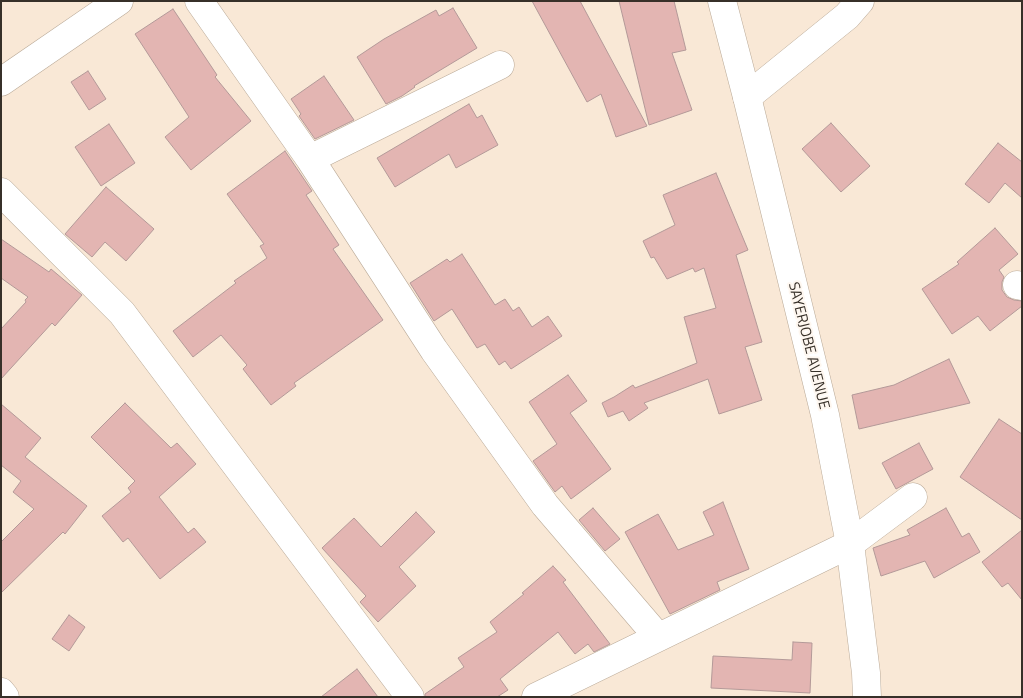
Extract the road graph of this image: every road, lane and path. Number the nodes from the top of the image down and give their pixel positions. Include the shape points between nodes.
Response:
1 (119, 1) edge
2 (200, 1) edge
3 (722, 1) edge
4 (860, 1) edge
5 (500, 64) dead end
6 (1, 82) edge
7 (747, 97) junction
8 (310, 158) junction
9 (1, 192) edge
10 (913, 497) dead end
11 (850, 544) junction
12 (658, 637) junction
13 (1, 692) edge
14 (5, 697) edge
15 (410, 697) edge
16 (536, 697) edge
17 (867, 697) edge

1 - 6 street
2 - 8 street
3 - 7 street, SAYERJOBE AVENUE
4 - 7 street via 847,16
5 - 8 street
7 - 11 street, SAYERJOBE AVENUE via 825,415
8 - 12 street via 434,350 545,505
9 - 15 street via 122,313
10 - 11 street
11 - 12 street
11 - 17 street, SAYERJOBE AVENUE
12 - 16 street
13 - 14 street

